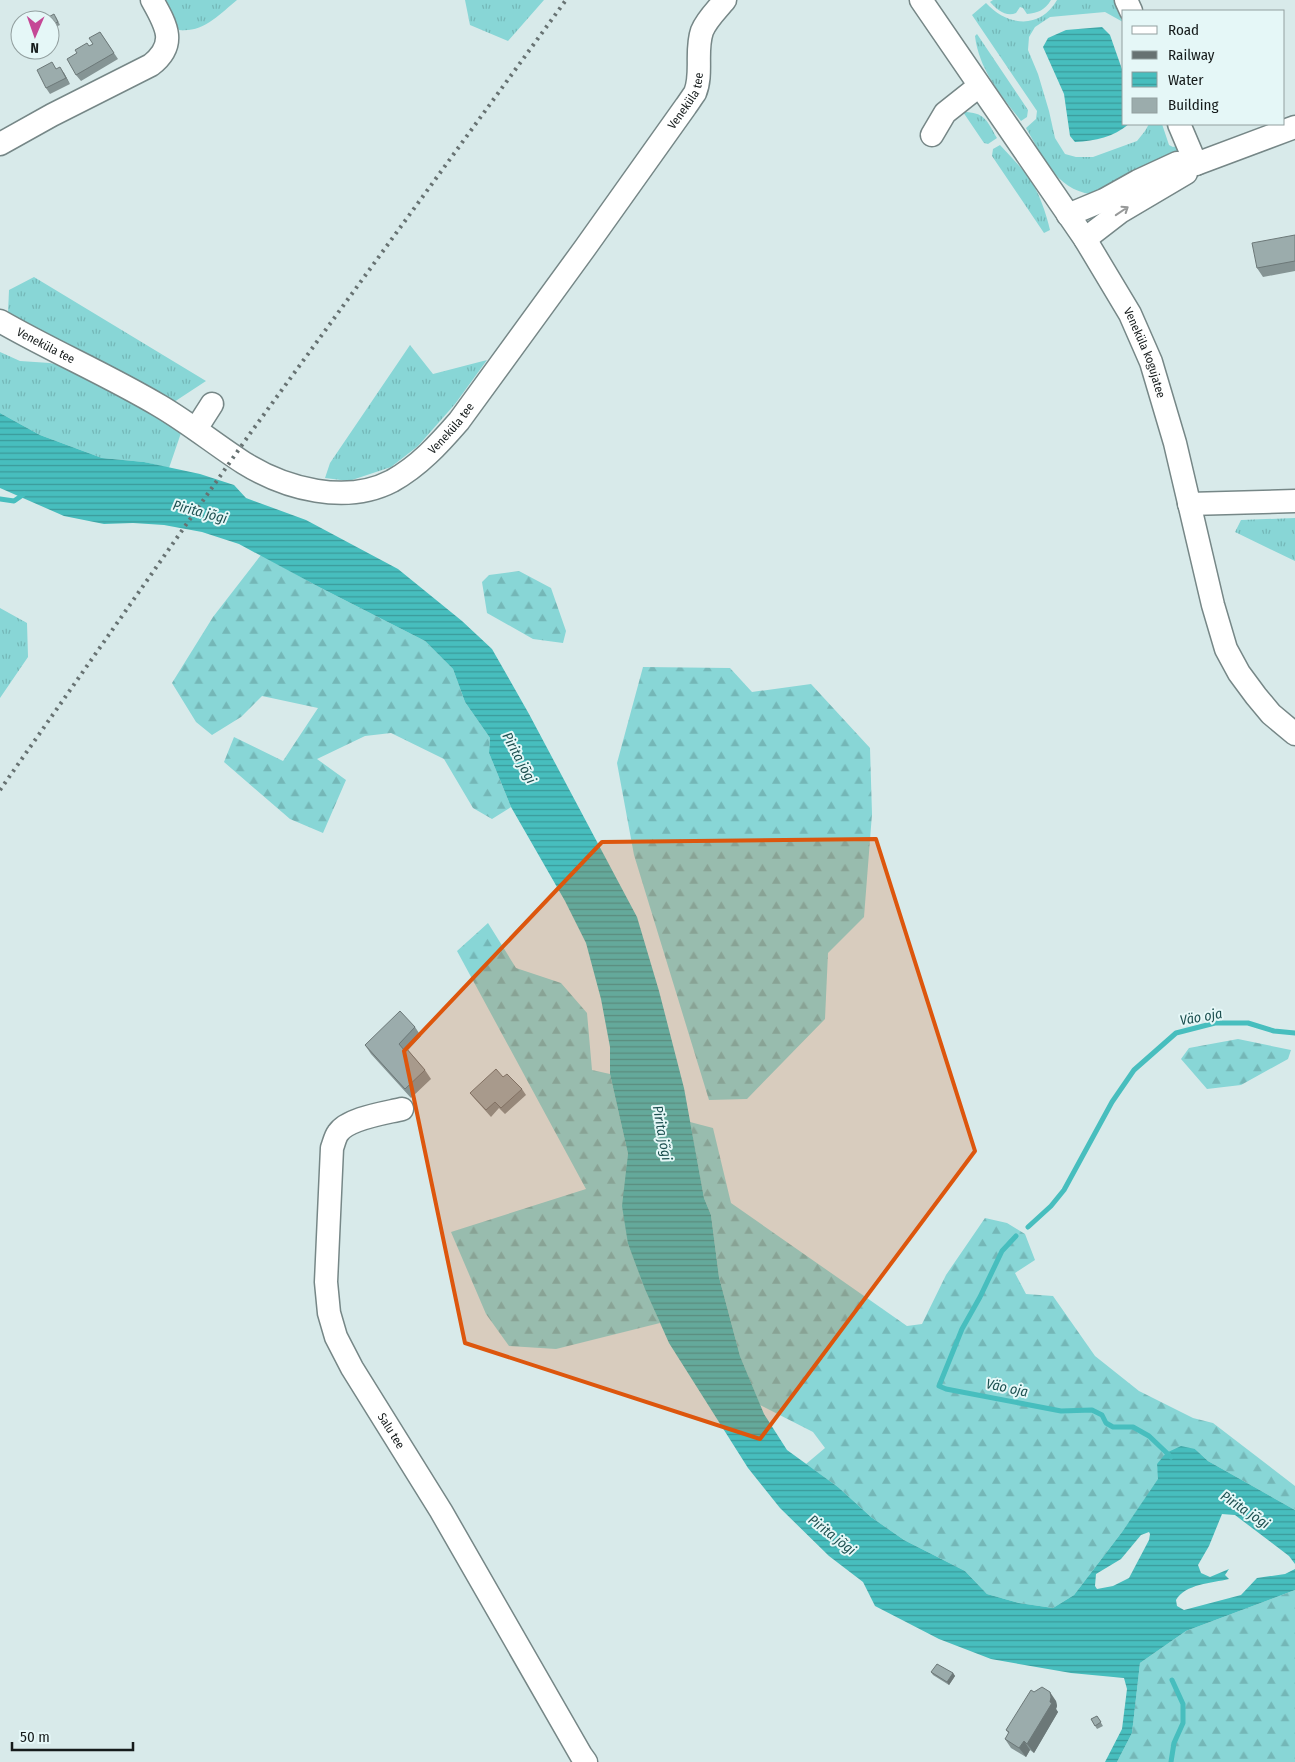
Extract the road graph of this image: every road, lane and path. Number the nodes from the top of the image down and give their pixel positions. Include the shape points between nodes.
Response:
1 (152, 0) edge
2 (725, 0) edge
3 (921, 0) edge
4 (979, 86) junction
5 (1179, 125) edge
6 (1295, 127) edge
7 (932, 135) dead end
8 (0, 144) edge
9 (1196, 164) junction
10 (1068, 215) junction
11 (1085, 239) junction
12 (0, 321) edge
13 (212, 404) dead end
14 (196, 429) junction
15 (1295, 501) edge
16 (1189, 504) junction
17 (1295, 734) edge
18 (402, 1109) dead end
19 (586, 1762) edge

1 - 8 street via 168,38 161,57
2 - 14 street, Veneküla tee via 702,31 695,92 459,421 410,470 369,490 346,493 317,491 262,473
3 - 4 street, Veneküla kogujatee
4 - 7 street via 944,113
4 - 10 street, Veneküla kogujatee
5 - 9 street
6 - 9 street
9 - 10 street via 1177,164 1163,169
11 -> 9 street
10 - 11 street, Veneküla kogujatee
11 - 16 street, Veneküla kogujatee via 1130,314 1151,362
12 - 14 street, Veneküla tee via 125,385
13 - 14 street
15 - 16 street
16 - 17 street, Veneküla kogujatee via 1226,649 1256,696
18 - 19 street, Salu tee via 367,1117 338,1131 332,1148 326,1282 329,1313 336,1337 352,1368 441,1511

